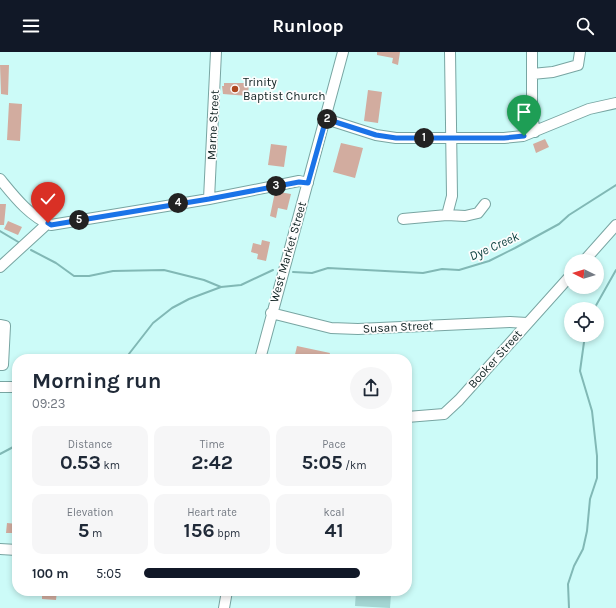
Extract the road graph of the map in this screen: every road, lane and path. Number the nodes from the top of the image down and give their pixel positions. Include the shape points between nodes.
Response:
1 (216, 52) edge
2 (343, 52) edge
3 (450, 52) edge
4 (532, 52) edge
5 (580, 52) edge
6 (532, 74) junction
7 (616, 103) edge
8 (326, 119) junction
9 (535, 132) junction
10 (450, 138) junction
11 (0, 179) edge
12 (308, 183) junction
13 (209, 199) junction
14 (485, 204) dead end
15 (447, 215) junction
16 (403, 219) dead end
17 (48, 223) junction
18 (616, 225) edge
19 (590, 254) edge
20 (0, 267) edge
21 (564, 283) edge
22 (272, 313) junction
23 (527, 323) junction
24 (0, 325) edge
25 (261, 354) edge
26 (0, 365) edge
27 (0, 387) edge
28 (12, 387) edge
29 (412, 417) edge
30 (0, 548) edge
31 (12, 549) edge
32 (225, 596) edge
33 (224, 608) edge

1 - 13 street, Marne Street
2 - 8 street, West Market Street
3 - 10 street
4 - 6 street
5 - 6 street via 578,65
6 - 9 street via 532,115
7 - 9 street via 589,109
8 - 10 street via 376,135 396,138
8 - 12 street, West Market Street
9 - 10 street via 504,138
10 - 15 street via 452,196
11 - 17 street via 14,197 40,221
12 - 13 street via 299,182
12 - 22 street, West Market Street
13 - 17 street via 51,225
14 - 15 street via 478,213 465,216
15 - 16 street
17 - 20 street
18 - 19 street
21 - 23 street, Booker Street
22 - 23 street, Susan Street via 331,328
22 - 25 street, West Market Street
23 - 29 street, Booker Street via 444,414
24 - 26 street via 5,326 3,365
27 - 28 street
30 - 31 street
32 - 33 street

